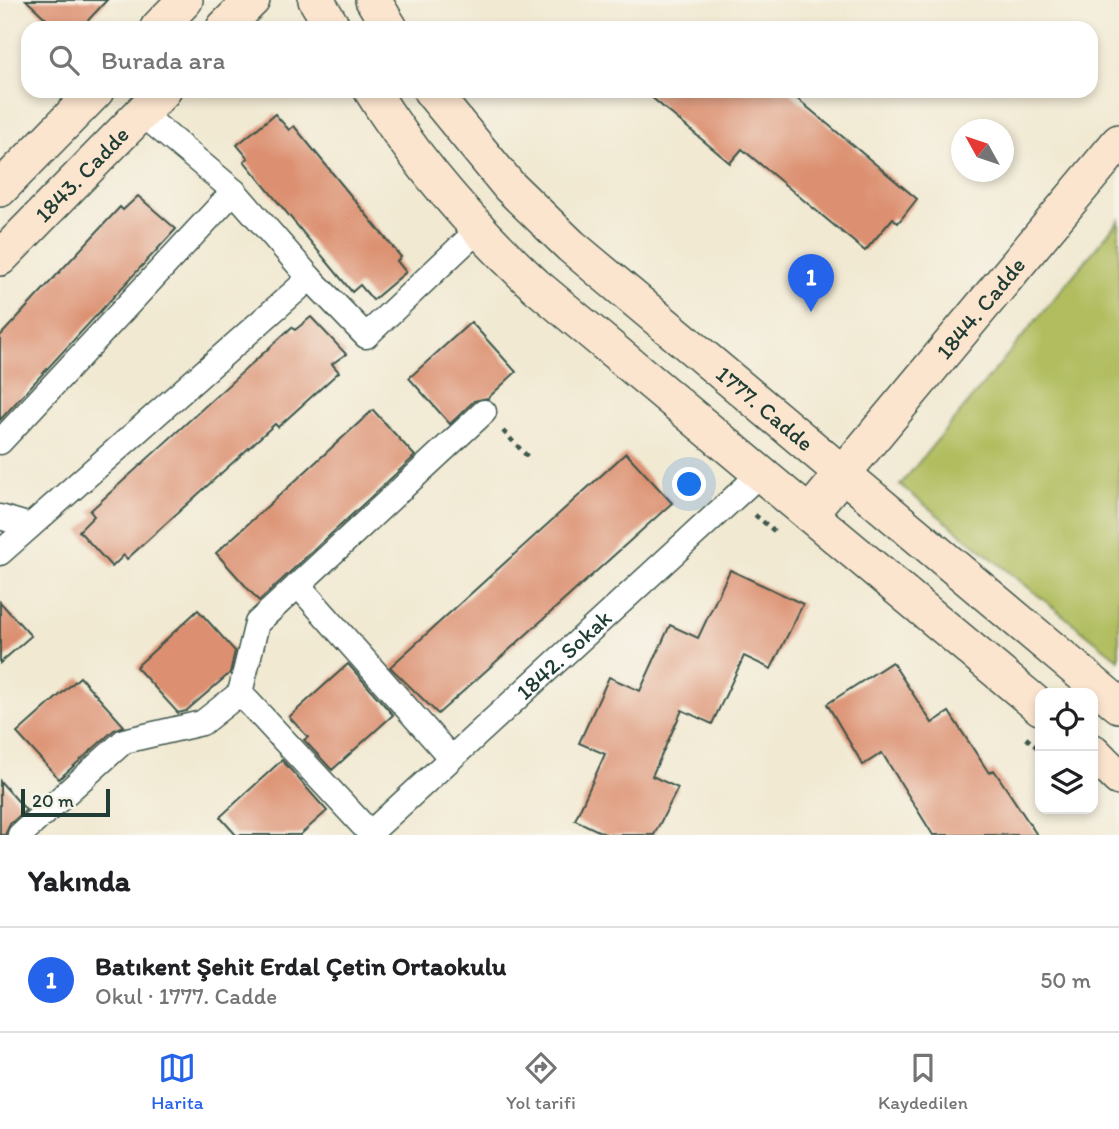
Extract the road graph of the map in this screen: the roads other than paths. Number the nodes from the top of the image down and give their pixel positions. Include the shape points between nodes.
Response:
1 (185, 0) edge
2 (252, 0) edge
3 (316, 0) edge
4 (373, 0) edge
5 (165, 21) edge
6 (232, 21) edge
7 (329, 21) edge
8 (386, 21) edge
9 (89, 98) edge
10 (377, 98) edge
11 (437, 98) edge
12 (152, 102) edge
13 (1119, 142) edge
14 (0, 189) edge
15 (234, 191) junction
16 (479, 229) junction
17 (0, 258) edge
18 (310, 278) junction
19 (484, 412) road end
20 (0, 442) edge
21 (761, 473) junction
22 (843, 474) junction
23 (809, 514) junction
24 (0, 517) edge
25 (30, 526) junction
26 (0, 553) edge
27 (298, 585) junction
28 (240, 693) junction
29 (1035, 703) edge
30 (1119, 705) edge
31 (1098, 757) edge
32 (450, 758) junction
33 (1119, 778) edge
34 (369, 834) edge
35 (20, 835) edge

1 - 5 main road
2 - 6 main road
3 - 7 main road
4 - 8 main road
9 - 14 main road
10 - 16 main road via 421,162
11 - 22 main road, 1777. Cadde via 509,186 571,246
12 - 15 street
12 - 17 main road, 1843. Cadde
13 - 22 main road, 1844. Cadde
15 - 18 street
15 - 20 street
16 - 18 street via 366,336
16 - 21 main road via 535,285
18 - 25 street
19 - 27 street
21 - 23 main road
21 - 32 street, 1842. Sokak
22 - 23 main road, 1844. Cadde
22 - 30 main road, 1777. Cadde
23 - 29 main road
24 - 25 street
25 - 26 street
27 - 28 street via 257,623
27 - 32 street
28 - 34 street
28 - 35 street via 202,723 124,741
31 - 33 main road
32 - 34 street, 1842. Sokak

